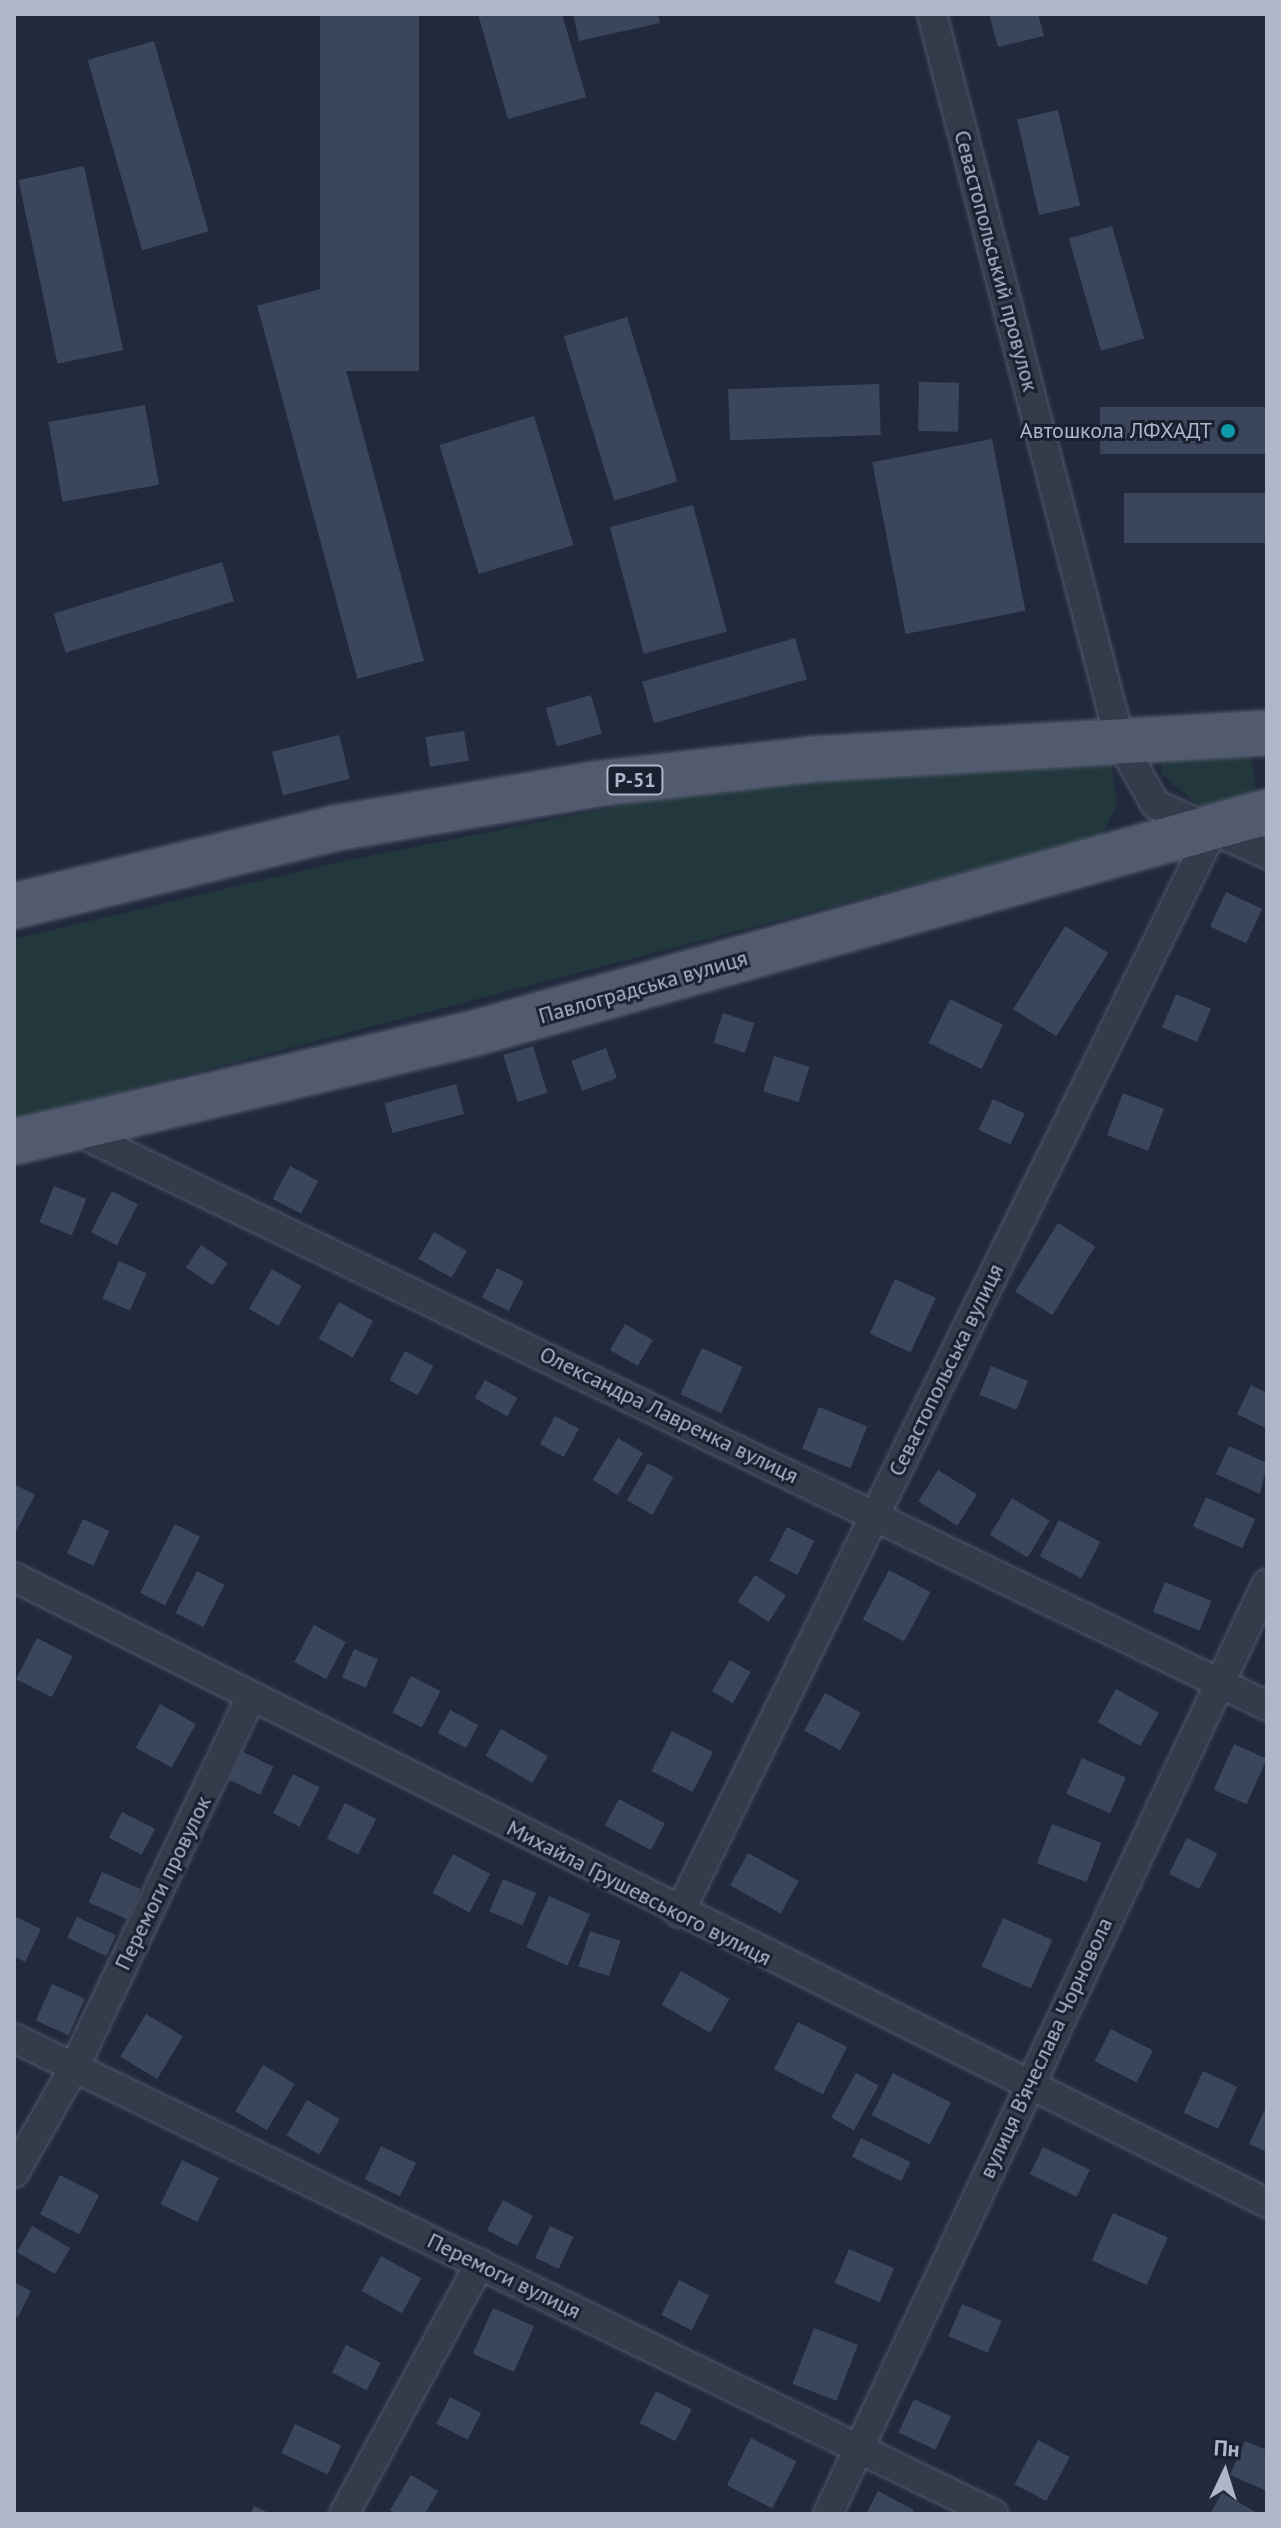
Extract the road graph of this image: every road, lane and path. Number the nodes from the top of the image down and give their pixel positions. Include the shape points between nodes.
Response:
1 (932, 14) edge
2 (1267, 733) edge
3 (1120, 741) junction
4 (1267, 812) edge
5 (1214, 827) junction
6 (1267, 854) edge
7 (14, 906) edge
8 (69, 1127) junction
9 (14, 1142) edge
10 (876, 1513) junction
11 (14, 1577) edge
12 (1267, 1583) edge
13 (1220, 1683) junction
14 (251, 1697) junction
15 (1267, 1706) edge
16 (679, 1913) junction
17 (14, 2038) edge
18 (74, 2068) junction
19 (1026, 2089) junction
20 (14, 2173) edge
21 (1267, 2203) edge
22 (480, 2264) junction
23 (860, 2449) junction
24 (344, 2514) edge
25 (828, 2514) edge
26 (993, 2514) edge

1 - 3 street, Севастопольський провулок
2 - 3 main road, Р-51
3 - 5 street, Севастопольський провулок via 1155,804
3 - 7 main road, Р-51 via 814,759 595,784 336,828
4 - 5 main road, Павлоградська вулиця
5 - 6 street, Севастопольський провулок
5 - 8 main road, Павлоградська вулиця via 475,1033
5 - 10 street, Севастопольська вулиця
8 - 9 main road, Павлоградська вулиця
8 - 10 street, Олександра Лавренка вулиця
10 - 13 street, Олександра Лавренка вулиця
10 - 16 street, Севастопольська вулиця
11 - 14 street, Михайла Грушевського вулиця
12 - 13 street, вулиця В’ячеслава Чорновола
13 - 15 street, Олександра Лавренка вулиця
13 - 19 street, вулиця В’ячеслава Чорновола
14 - 16 street, Михайла Грушевського вулиця
14 - 18 street, Перемоги провулок
16 - 19 street, Михайла Грушевського вулиця
17 - 18 street, Перемоги вулиця
18 - 20 street, Перемоги провулок
18 - 22 street, Перемоги вулиця
19 - 21 street, Михайла Грушевського вулиця
19 - 23 street, вулиця В’ячеслава Чорновола
22 - 23 street, Перемоги вулиця
22 - 24 street
23 - 25 street, вулиця В’ячеслава Чорновола
23 - 26 street, Перемоги вулиця

